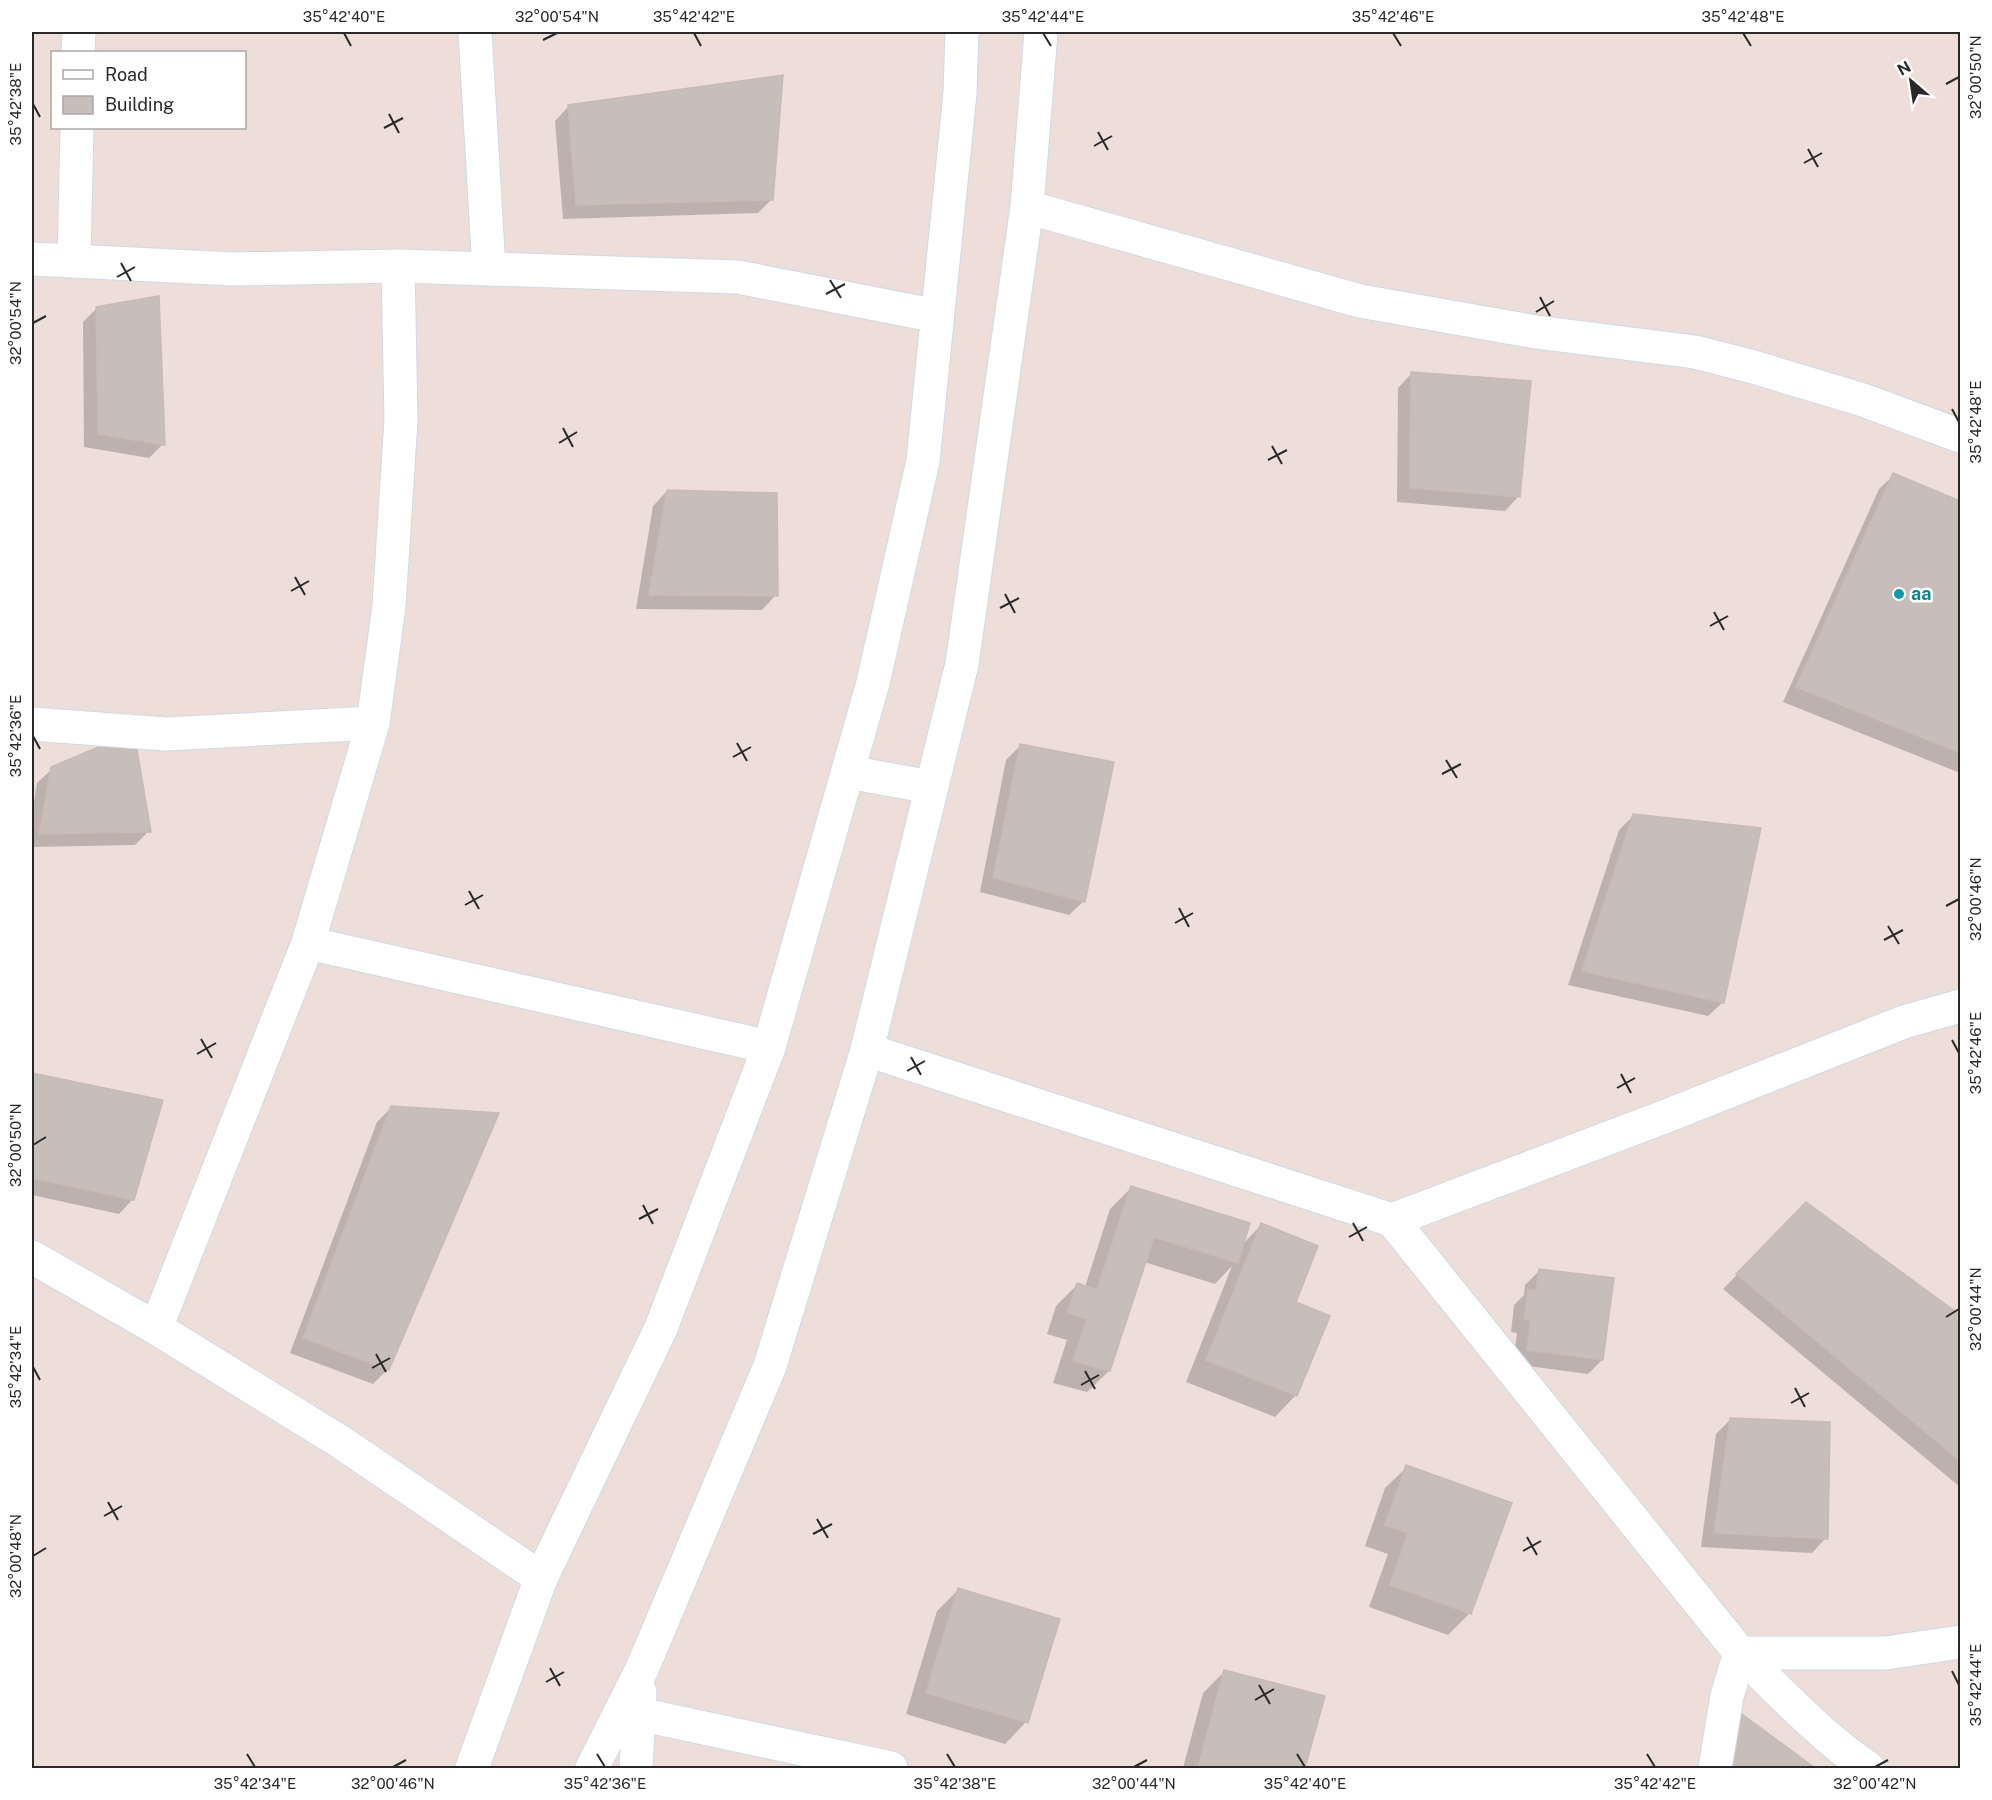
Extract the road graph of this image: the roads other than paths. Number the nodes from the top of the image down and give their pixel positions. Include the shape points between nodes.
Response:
1 (79, 32) edge
2 (474, 32) edge
3 (962, 32) edge
4 (1041, 32) edge
5 (78, 51) edge
6 (77, 129) edge
7 (1027, 207) junction
8 (32, 259) edge
9 (74, 260) junction
10 (398, 266) junction
11 (489, 269) junction
12 (937, 316) junction
13 (1960, 436) edge
14 (373, 723) junction
15 (32, 724) edge
16 (848, 772) junction
17 (931, 787) junction
18 (308, 943) junction
19 (1960, 1006) edge
20 (770, 1047) junction
21 (867, 1050) junction
22 (1392, 1220) junction
23 (32, 1257) edge
24 (156, 1328) junction
25 (541, 1578) junction
26 (1960, 1642) edge
27 (1740, 1653) junction
28 (642, 1669) junction
29 (639, 1714) junction
30 (472, 1768) edge
31 (592, 1768) edge
32 (636, 1768) edge
33 (891, 1768) edge
34 (1714, 1768) edge
35 (1868, 1768) edge

1 - 5 street
2 - 11 street
3 - 12 street via 960,93
4 - 7 street
6 - 9 street
7 - 13 street via 1360,300 1536,332 1695,352 1851,397
7 - 17 street via 962,664
8 - 9 street
9 - 10 street via 234,269
10 - 11 street
10 - 14 street via 401,420 389,606
11 - 12 street via 738,277
12 - 16 street via 923,461 873,683
14 - 15 street via 166,734
14 - 18 street
16 - 17 street
16 - 20 street
17 - 21 street
18 - 20 street
18 - 24 street
19 - 22 street via 1904,1022
20 - 25 street via 661,1328
21 - 22 street
21 - 28 street via 770,1366
22 - 27 street
23 - 24 street
24 - 25 street via 339,1442
25 - 30 street
26 - 27 street via 1887,1653
27 - 34 street via 1727,1696
27 - 35 street via 1802,1714
28 - 29 street
28 - 31 street
29 - 32 street
29 - 33 street

